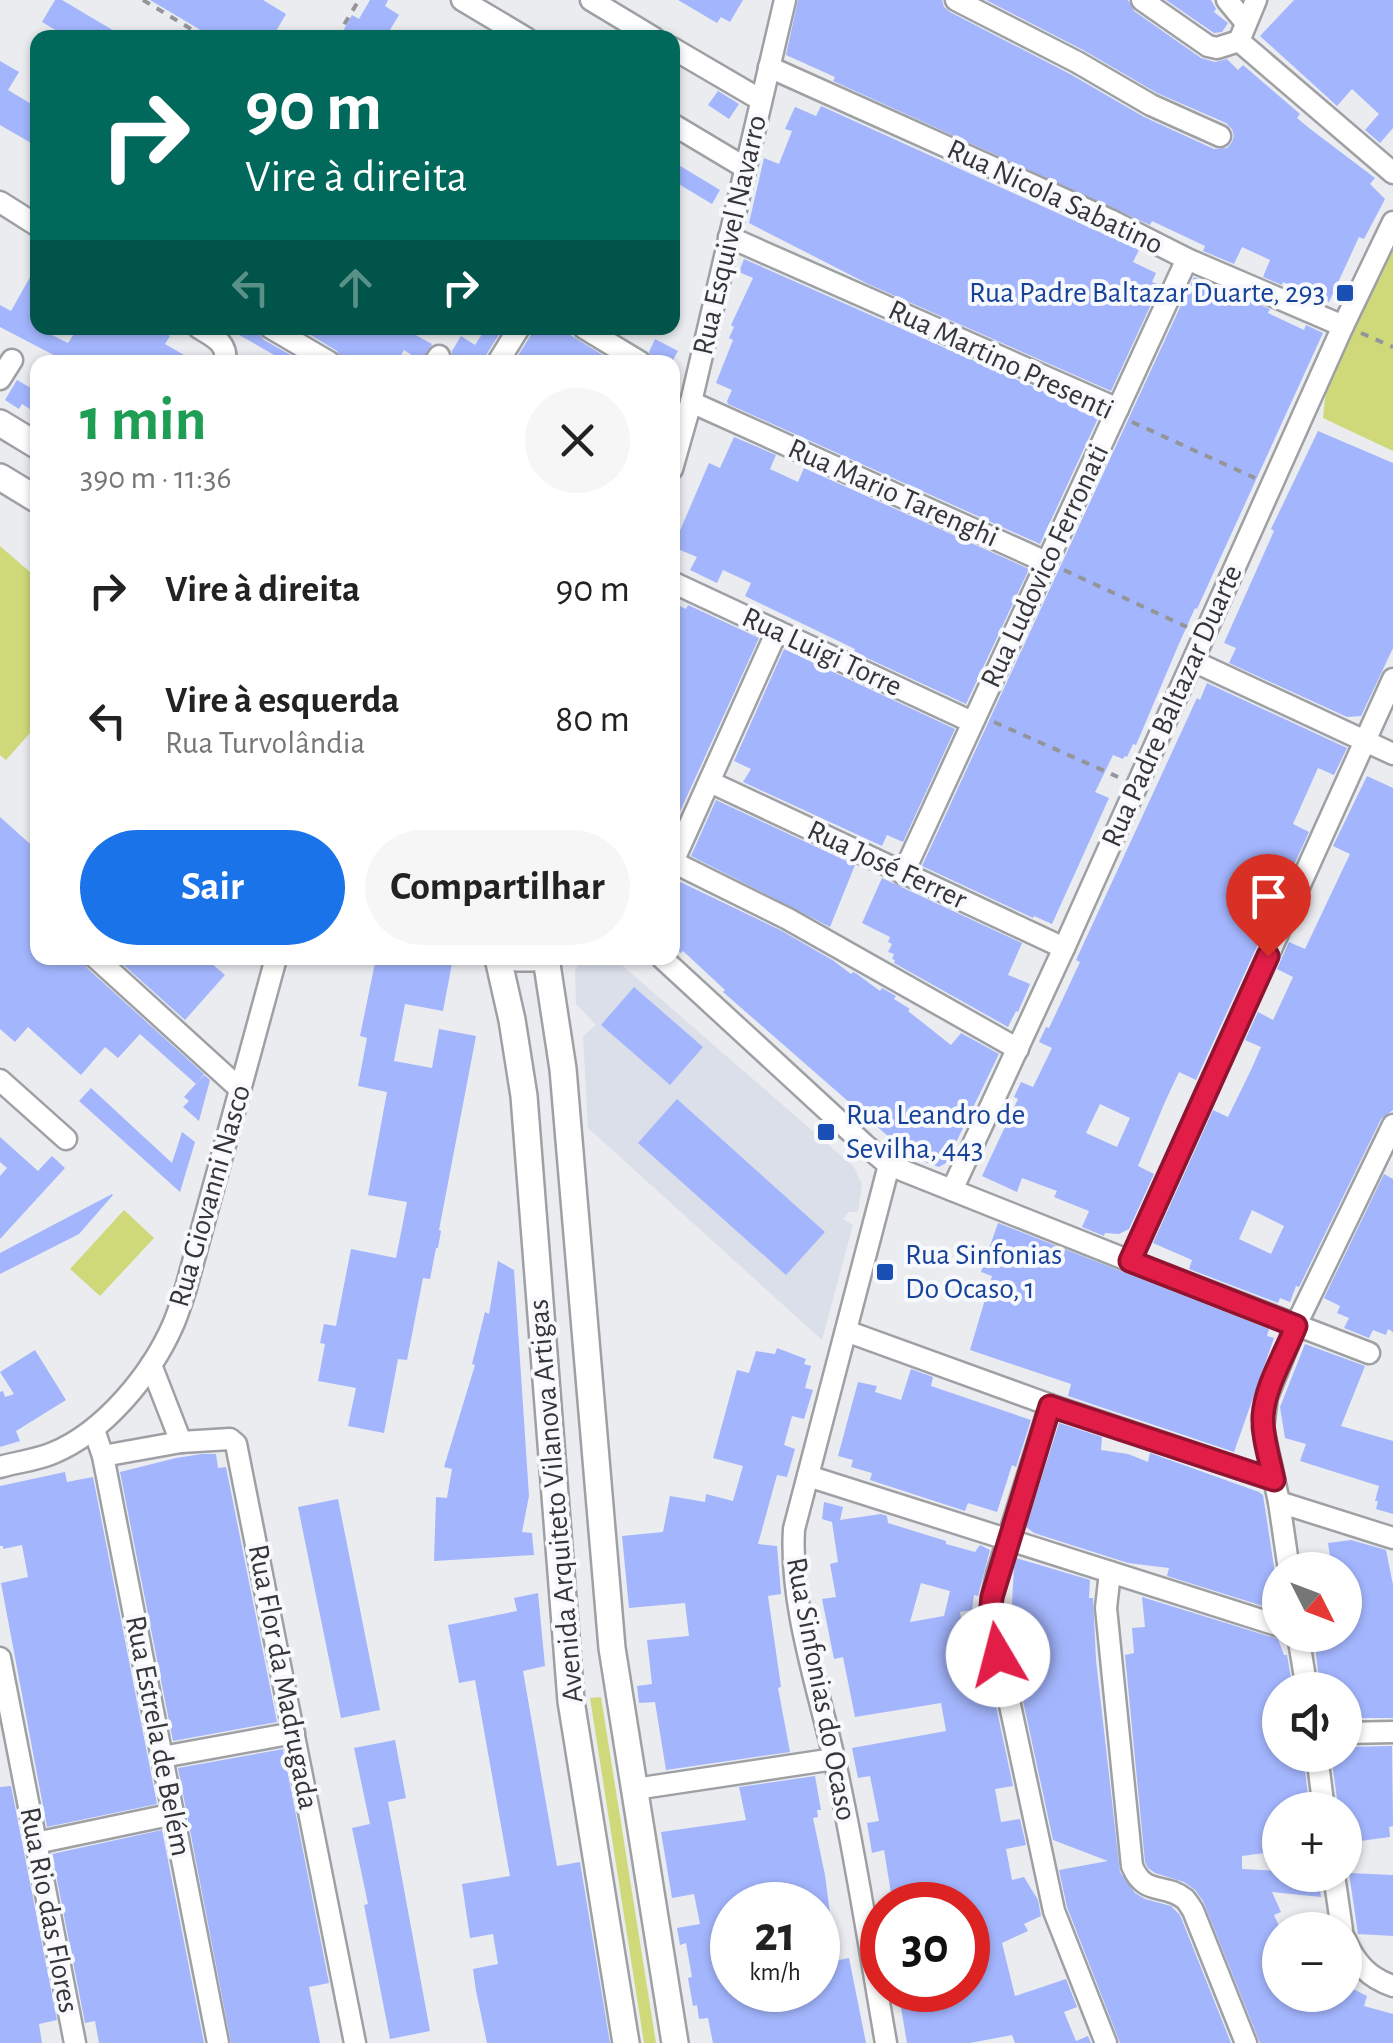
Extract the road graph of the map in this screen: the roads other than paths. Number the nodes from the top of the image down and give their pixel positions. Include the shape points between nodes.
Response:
1 (462, 0) edge
2 (590, 0) edge
3 (784, 0) edge
4 (956, 0) edge
5 (1142, 0) edge
6 (1227, 0) edge
7 (1256, 0) edge
8 (513, 30) edge
9 (641, 30) edge
10 (1242, 32) junction
11 (680, 53) edge
12 (769, 66) junction
13 (761, 100) junction
14 (680, 129) edge
15 (1220, 136) dead end
16 (744, 167) junction
17 (1393, 173) edge
18 (0, 202) edge
19 (30, 221) edge
20 (1393, 222) edge
21 (729, 237) junction
22 (1186, 259) junction
23 (1343, 326) junction
24 (211, 335) edge
25 (283, 335) edge
26 (596, 335) edge
27 (226, 355) edge
28 (318, 355) edge
29 (628, 355) edge
30 (12, 360) dead end
31 (0, 379) edge
32 (690, 402) junction
33 (1118, 409) junction
34 (0, 423) edge
35 (680, 439) edge
36 (30, 441) edge
37 (0, 477) edge
38 (30, 495) edge
39 (1046, 562) junction
40 (680, 586) edge
41 (777, 631) junction
42 (1193, 661) junction
43 (1393, 680) edge
44 (974, 718) junction
45 (1366, 742) junction
46 (1393, 754) edge
47 (710, 782) junction
48 (680, 848) edge
49 (680, 866) edge
50 (903, 874) junction
51 (1064, 948) junction
52 (104, 965) edge
53 (274, 965) edge
54 (500, 965) edge
55 (547, 965) edge
56 (670, 965) edge
57 (1018, 1049) junction
58 (0, 1080) edge
59 (240, 1089) junction
60 (1393, 1125) edge
61 (66, 1139) dead end
62 (890, 1165) junction
63 (952, 1190) junction
64 (1130, 1261) junction
65 (1296, 1326) junction
66 (846, 1331) junction
67 (1369, 1352) dead end
68 (150, 1365) junction
69 (1050, 1406) junction
70 (94, 1430) junction
71 (181, 1442) junction
72 (103, 1456) junction
73 (0, 1466) edge
74 (808, 1476) junction
75 (1274, 1480) junction
76 (1279, 1502) junction
77 (1008, 1538) junction
78 (1393, 1538) edge
79 (1286, 1552) edge
80 (1110, 1572) junction
81 (1262, 1620) edge
82 (0, 1658) edge
83 (1362, 1732) edge
84 (1393, 1732) edge
85 (294, 1733) junction
86 (162, 1758) junction
87 (834, 1758) junction
88 (22, 1771) junction
89 (0, 1776) edge
90 (634, 1789) junction
91 (174, 1814) junction
92 (36, 1843) junction
93 (1362, 1968) edge
94 (1393, 1986) edge
95 (75, 2043) edge
96 (218, 2043) edge
97 (355, 2043) edge
98 (626, 2043) edge
99 (675, 2043) edge
100 (886, 2043) edge
101 (1106, 2043) edge
102 (1246, 2043) edge

1 - 8 street
2 - 9 street
3 - 12 street, Rua Esquivel Navarro
4 - 15 street
5 - 10 street via 1208,46 1217,48
6 - 10 street
7 - 10 street
10 - 17 street
11 - 13 street
12 - 13 street, Rua Esquivel Navarro
12 - 22 street, Rua Nicola Sabatino
13 - 16 street, Rua Esquivel Navarro
14 - 16 street
16 - 21 street, Rua Esquivel Navarro
18 - 19 street
20 - 23 street, Rua Padre Baltazar Duarte
21 - 32 street, Rua Esquivel Navarro
21 - 33 street, Rua Martino Presenti
22 - 23 street, Rua Nicola Sabatino
22 - 33 street, Rua Ludovico Ferronati
23 - 42 street, Rua Padre Baltazar Duarte
24 - 27 street
25 - 28 street
26 - 29 street
30 - 31 street
32 - 35 street, Rua Esquivel Navarro
32 - 39 street, Rua Mario Tarenghi
33 - 39 street, Rua Ludovico Ferronati
34 - 36 main road
37 - 38 main road
39 - 44 street, Rua Ludovico Ferronati
40 - 41 street, Rua Luigi Torre
41 - 44 street, Rua Luigi Torre
41 - 47 street
42 - 45 street
42 - 51 street, Rua Padre Baltazar Duarte
43 - 45 street
44 - 50 street, Rua Ludovico Ferronati
45 - 46 street
45 - 64 street
47 - 48 street
47 - 50 street, Rua José Ferrer
49 - 57 street
50 - 51 street, Rua José Ferrer
51 - 57 street, Rua Padre Baltazar Duarte
52 - 59 street
53 - 59 street, Rua Giovanni Nasco
54 - 98 main road, Avenida Arquiteto Vilanova Artigas via 524,1096 572,1701
55 - 90 main road, Avenida Arquiteto Vilanova Artigas via 563,1069 612,1648
56 - 62 street
57 - 63 street, Rua Padre Baltazar Duarte
58 - 61 street
59 - 68 street, Rua Giovanni Nasco via 186,1288
60 - 65 street
62 - 63 street
62 - 66 street, Rua Sinfonias do Ocaso
63 - 64 street
64 - 65 street
65 - 67 street
65 - 75 street via 1263,1414
66 - 69 street
66 - 74 street, Rua Sinfonias do Ocaso
68 - 70 street, Rua Giovanni Nasco
68 - 71 street
69 - 75 street
69 - 77 street
70 - 72 street, Rua Estrela de Belém
70 - 73 street, Rua Giovanni Nasco via 52,1454
71 - 72 street, Rua Flor da Madrugada
71 - 85 street, Rua Flor da Madrugada via 236,1444
72 - 86 street, Rua Estrela de Belém
74 - 77 street
74 - 87 street, Rua Sinfonias do Ocaso via 792,1563
75 - 76 street
76 - 78 street
76 - 79 street
77 - 80 street
77 - 101 street via 990,1616 1054,1910
80 - 81 street
80 - 102 street via 1108,1639 1132,1866 1138,1880 1186,1900
82 - 88 street, Rua Rio das Flores
83 - 84 street
85 - 86 street
85 - 97 street, Rua Flor da Madrugada
86 - 91 street, Rua Estrela de Belém
87 - 90 street
87 - 100 street, Rua Sinfonias do Ocaso
88 - 89 street
88 - 92 street, Rua Rio das Flores
90 - 99 main road, Avenida Arquiteto Vilanova Artigas
91 - 92 street
91 - 96 street, Rua Estrela de Belém
92 - 95 street, Rua Rio das Flores
93 - 94 street

